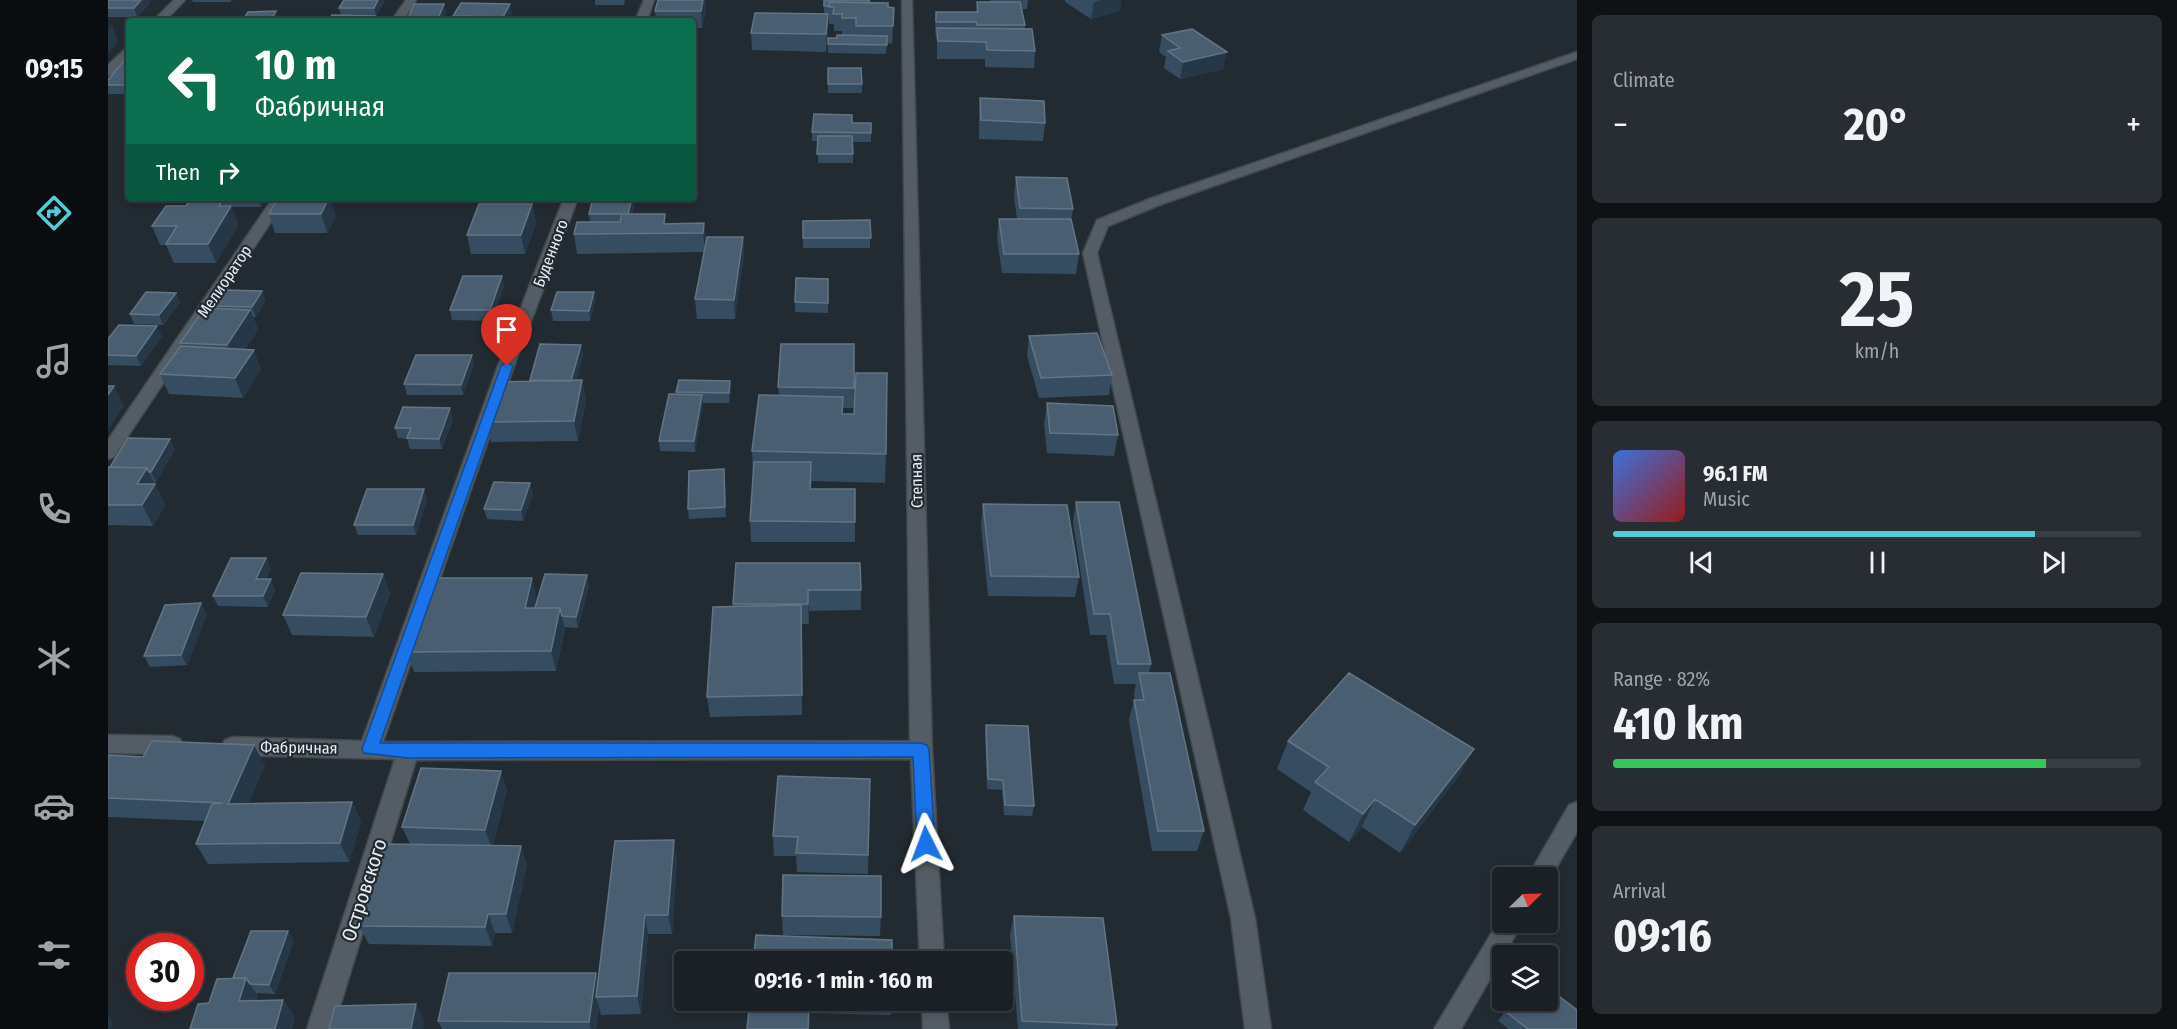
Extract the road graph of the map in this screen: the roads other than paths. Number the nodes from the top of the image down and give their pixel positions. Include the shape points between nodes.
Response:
1 (180, 0) edge
2 (411, 0) edge
3 (649, 0) edge
4 (907, 0) edge
5 (162, 18) edge
6 (400, 18) edge
7 (641, 18) edge
8 (126, 54) edge
9 (1577, 55) edge
10 (108, 72) edge
11 (278, 201) edge
12 (570, 201) edge
13 (108, 453) edge
14 (108, 744) edge
15 (191, 746) edge
16 (215, 746) edge
17 (370, 749) junction
18 (921, 750) junction
19 (408, 751) junction
20 (1577, 812) edge
21 (1544, 867) edge
22 (1504, 933) edge
23 (931, 951) edge
24 (935, 1011) edge
25 (320, 1029) edge
26 (936, 1029) edge
27 (1258, 1029) edge
28 (1447, 1029) edge

1 - 5 street
2 - 6 street
3 - 7 street
4 - 18 street, Степная
8 - 10 street
9 - 27 street via 1102,223 1090,253 1243,918
11 - 13 street, Мелиоратор
12 - 17 street, Буденного
14 - 15 street
16 - 17 street, Фабричная
17 - 19 street, Фабричная
18 - 19 street, Фабричная
18 - 23 street, Степная
19 - 25 street, Островского
20 - 21 street
22 - 28 street
24 - 26 street

